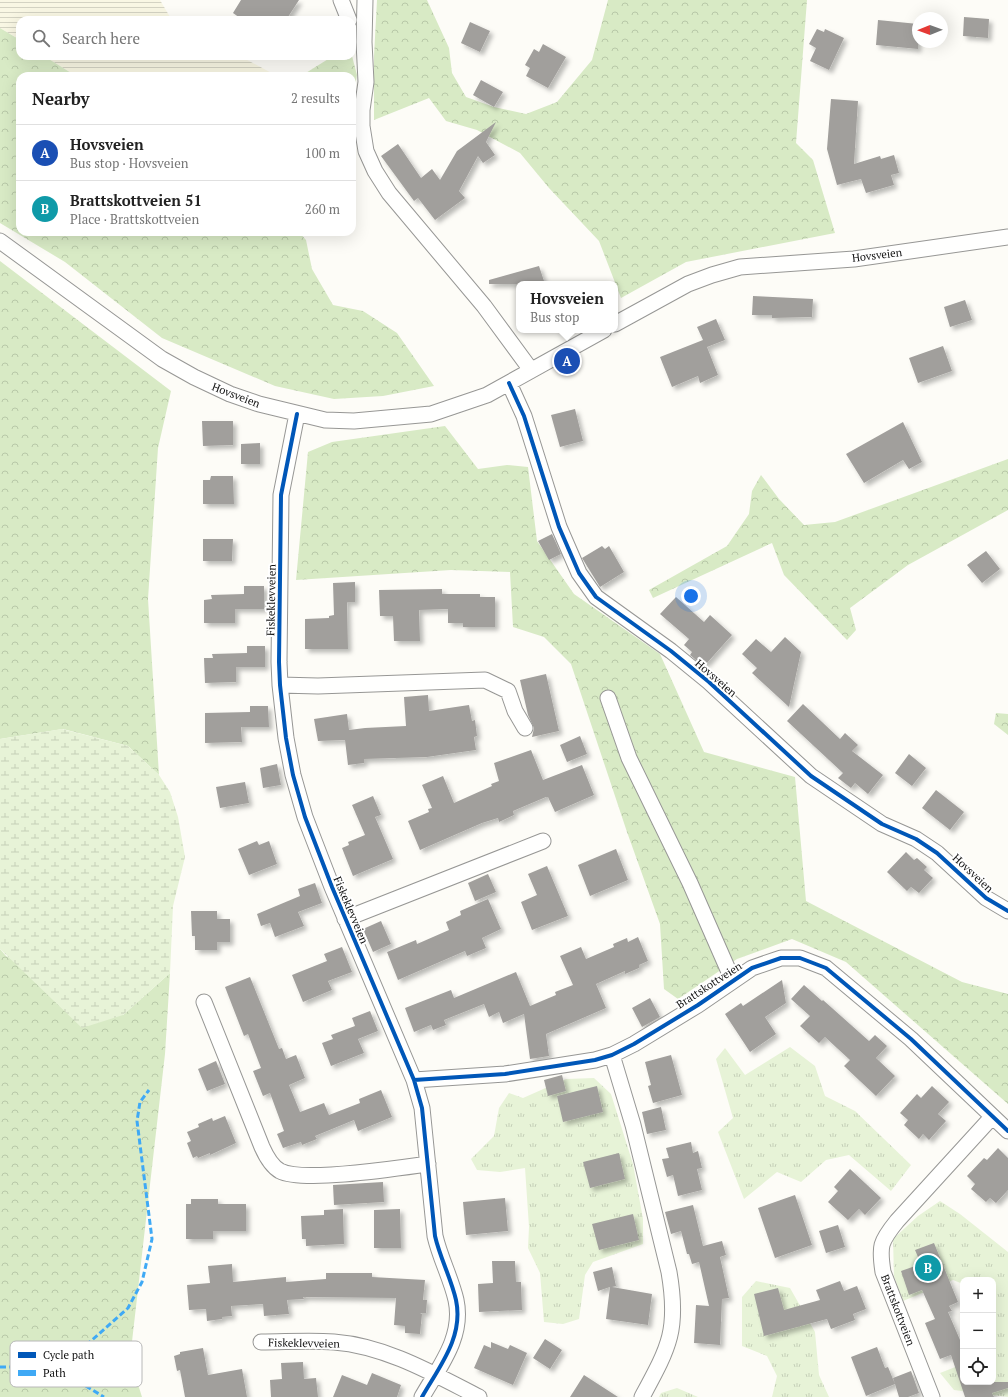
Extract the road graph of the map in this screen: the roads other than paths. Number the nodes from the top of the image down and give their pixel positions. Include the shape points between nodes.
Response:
1 (346, 0) edge
2 (365, 0) edge
3 (348, 16) edge
4 (356, 37) edge
5 (364, 42) junction
6 (1008, 237) edge
7 (0, 241) edge
8 (618, 322) edge
9 (599, 333) edge
10 (532, 370) junction
11 (509, 383) junction
12 (297, 414) junction
13 (280, 685) junction
14 (608, 698) dead end
15 (525, 728) dead end
16 (543, 841) dead end
17 (1008, 911) edge
18 (345, 919) junction
19 (733, 981) junction
20 (204, 1002) dead end
21 (612, 1055) junction
22 (414, 1080) junction
23 (992, 1117) junction
24 (1008, 1131) edge
25 (428, 1164) junction
26 (261, 1342) dead end
27 (436, 1375) junction
28 (422, 1397) edge
29 (479, 1397) edge
30 (642, 1397) edge
31 (932, 1397) edge

1 - 3 street
2 - 5 street
4 - 5 street
5 - 10 street via 366,82 362,126 366,151 375,171 389,193 484,306
6 - 8 street, Hovsveien via 854,259 740,267 688,284
7 - 12 street, Hovsveien via 162,359 230,394
9 - 10 street, Hovsveien
10 - 11 street, Hovsveien
11 - 12 street, Hovsveien via 487,395 431,414 354,421 326,420
11 - 17 street, Hovsveien via 524,416 558,527 578,573 596,597 709,682 811,776 882,824 916,839 937,853 986,898
12 - 13 street, Fiskeklevveien via 281,495
13 - 15 street via 485,680 508,691
13 - 18 street, Fiskeklevveien via 286,738 298,797
14 - 19 street, Brattskottveien via 630,758 690,883
16 - 18 street, Fiskeklevveien
18 - 22 street, Fiskeklevveien
19 - 21 street, Brattskottveien
19 - 23 street, Brattskottveien via 752,968 781,958 800,958 822,966 911,1039
20 - 25 street via 262,1147 275,1168 292,1174 314,1175
21 - 22 street, Brattskottveien via 505,1074
21 - 30 street via 633,1125 673,1296 674,1320 669,1344
22 - 25 street, Fiskeklevveien via 422,1108
23 - 24 street, Brattskottveien
23 - 31 street, Brattskottveien via 893,1226 885,1236 880,1252 882,1272
25 - 27 street, Fiskeklevveien via 435,1236 458,1311 450,1347
26 - 27 street, Fiskeklevveien via 351,1344 401,1359
27 - 28 street, Fiskeklevveien
27 - 29 street

